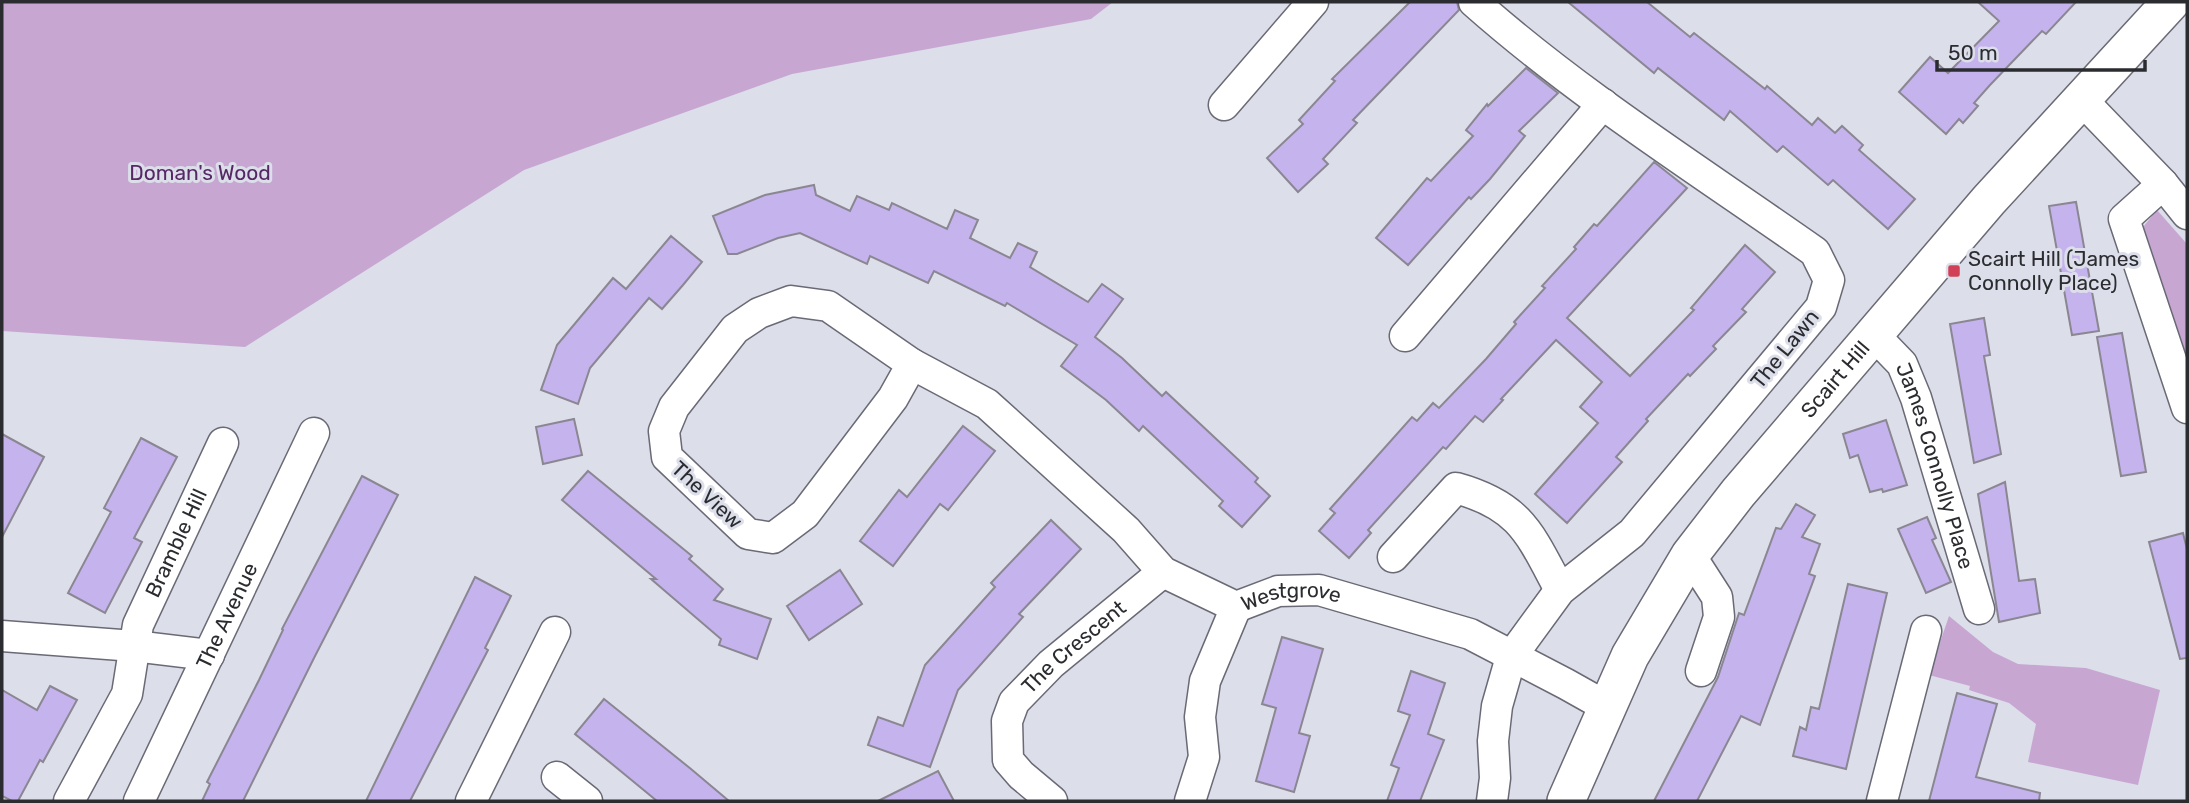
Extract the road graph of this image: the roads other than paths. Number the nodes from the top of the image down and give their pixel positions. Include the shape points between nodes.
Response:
1 (1313, 2) edge
2 (1474, 2) edge
3 (2171, 2) edge
4 (2080, 98) junction
5 (1224, 104) dead end
6 (1603, 104) junction
7 (2163, 184) junction
8 (2187, 214) edge
9 (1873, 334) junction
10 (1405, 336) dead end
11 (912, 364) junction
12 (2187, 408) edge
13 (314, 432) dead end
14 (223, 443) dead end
15 (1690, 555) junction
16 (1393, 557) dead end
17 (1163, 572) junction
18 (1560, 590) junction
19 (1236, 607) junction
20 (1979, 609) dead end
21 (1926, 631) dead end
22 (555, 632) dead end
23 (2, 636) edge
24 (134, 646) junction
25 (209, 655) junction
26 (1511, 657) junction
27 (1701, 671) dead end
28 (1607, 708) junction
29 (557, 777) dead end
30 (69, 801) edge
31 (139, 801) edge
32 (471, 801) edge
33 (587, 801) edge
34 (1052, 801) edge
35 (1191, 801) edge
36 (1492, 801) edge
37 (1566, 801) edge
38 (1882, 801) edge

1 - 5 street
2 - 6 street, The Lawn
3 - 4 street, Scairt Hill
4 - 7 street
4 - 9 street, Scairt Hill
6 - 10 street
6 - 18 street, The Lawn via 1815,252 1829,280 1821,307 1632,533
7 - 8 street
7 - 12 street via 2124,219
9 - 15 street, Scairt Hill
9 - 20 street, James Connolly Place via 1902,364 1916,398
11 - 11 street, The View via 828,306 791,301 759,313 736,330 674,407 664,431 667,457 748,534 773,538 805,514 893,398
11 - 17 street, Westgrove via 987,404 1126,530
13 - 25 street, The Avenue
14 - 24 street, Bramble Hill via 138,625
15 - 27 street via 1717,597 1719,617
15 - 28 street, Scairt Hill via 1630,656
16 - 18 street via 1456,488 1481,495 1514,515
17 - 19 street, Westgrove
17 - 34 street, The Crescent via 1051,664 1014,702 1007,720 1008,760
18 - 26 street, The Lawn
19 - 26 street, Westgrove via 1278,591 1319,590 1470,634
19 - 35 street via 1205,681 1200,717 1204,757
21 - 38 street
22 - 32 street
23 - 24 street
24 - 25 street
24 - 30 street, Bramble Hill via 127,694
25 - 31 street, The Avenue
26 - 28 street, Westgrove
26 - 36 street via 1497,706
28 - 37 street, Scairt Hill
29 - 33 street

